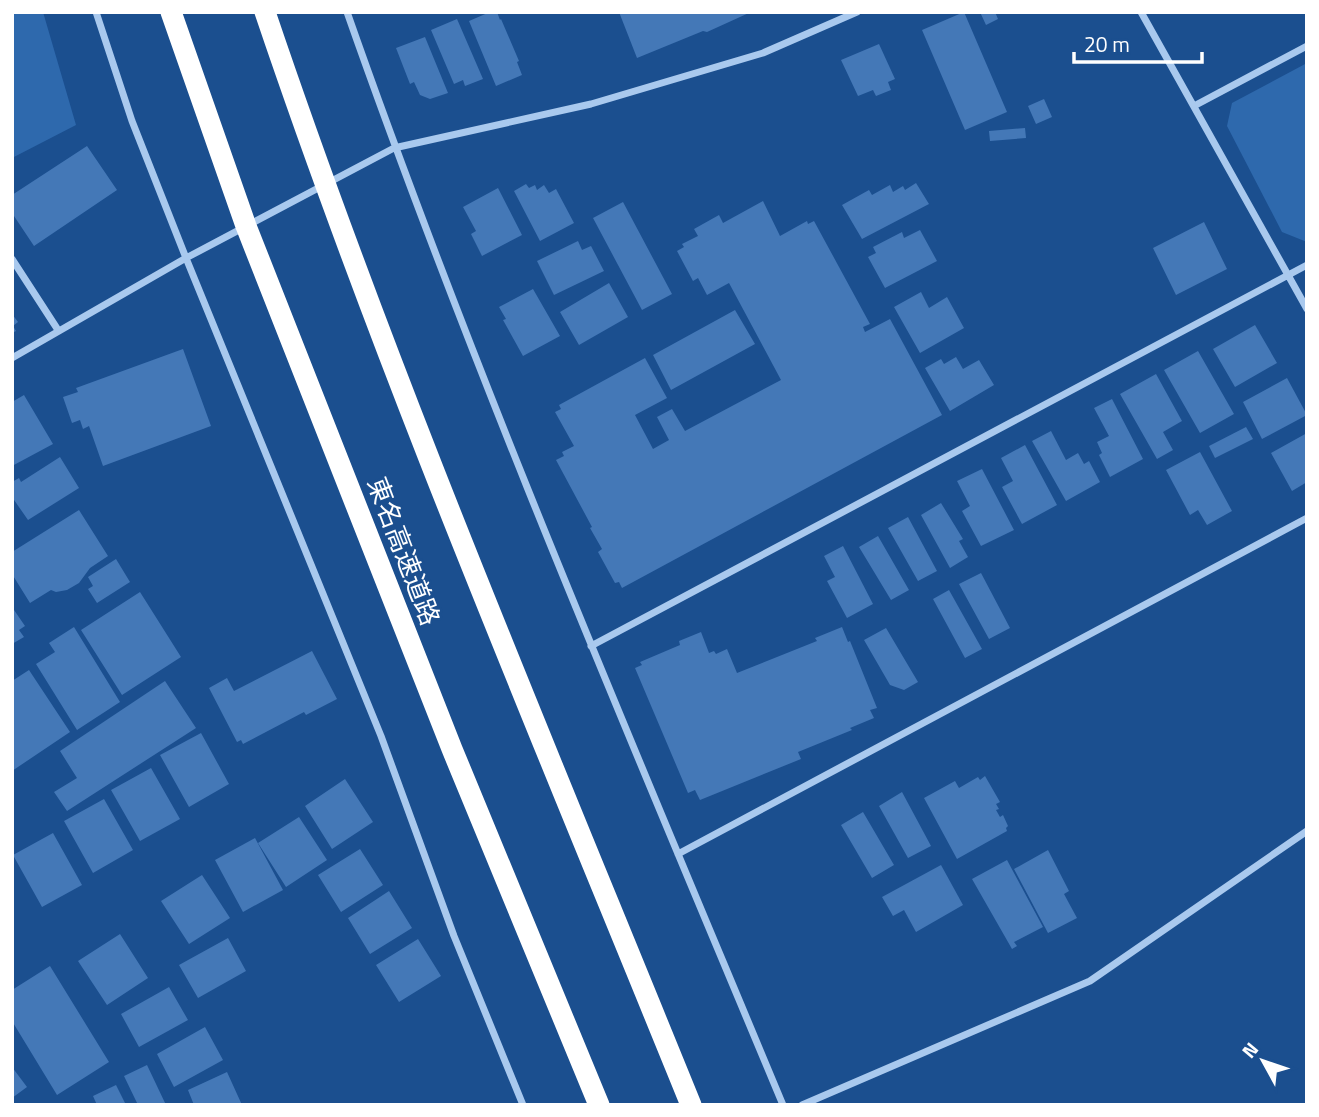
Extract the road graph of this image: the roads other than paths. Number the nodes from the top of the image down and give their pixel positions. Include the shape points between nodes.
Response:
1 (96, 12) edge
2 (171, 12) edge
3 (265, 12) edge
4 (346, 12) edge
5 (857, 12) edge
6 (1141, 12) edge
7 (1307, 46) edge
8 (1194, 106) junction
9 (394, 148) junction
10 (12, 258) edge
11 (186, 258) junction
12 (1307, 265) edge
13 (1288, 275) junction
14 (1307, 309) edge
15 (58, 330) junction
16 (12, 358) edge
17 (1307, 518) edge
18 (591, 646) junction
19 (1307, 831) edge
20 (678, 854) junction
21 (523, 1105) edge
22 (599, 1105) edge
23 (691, 1105) edge
24 (783, 1105) edge
25 (802, 1105) edge

1 - 11 street via 132,121
2 - 22 highway, 東名高速道路, bridge via 251,239 452,749
3 - 23 highway, bridge via 410,410
4 - 9 street
5 - 9 street via 763,53 591,104
6 - 8 street
7 - 8 street
8 - 13 street
9 - 11 street
9 - 18 street
10 - 15 street
11 - 15 street
11 - 21 street via 381,736 454,936
12 - 13 street
13 - 14 street
13 - 18 street
15 - 16 street
17 - 20 street
18 - 20 street
19 - 25 street via 1090,981
20 - 24 street

